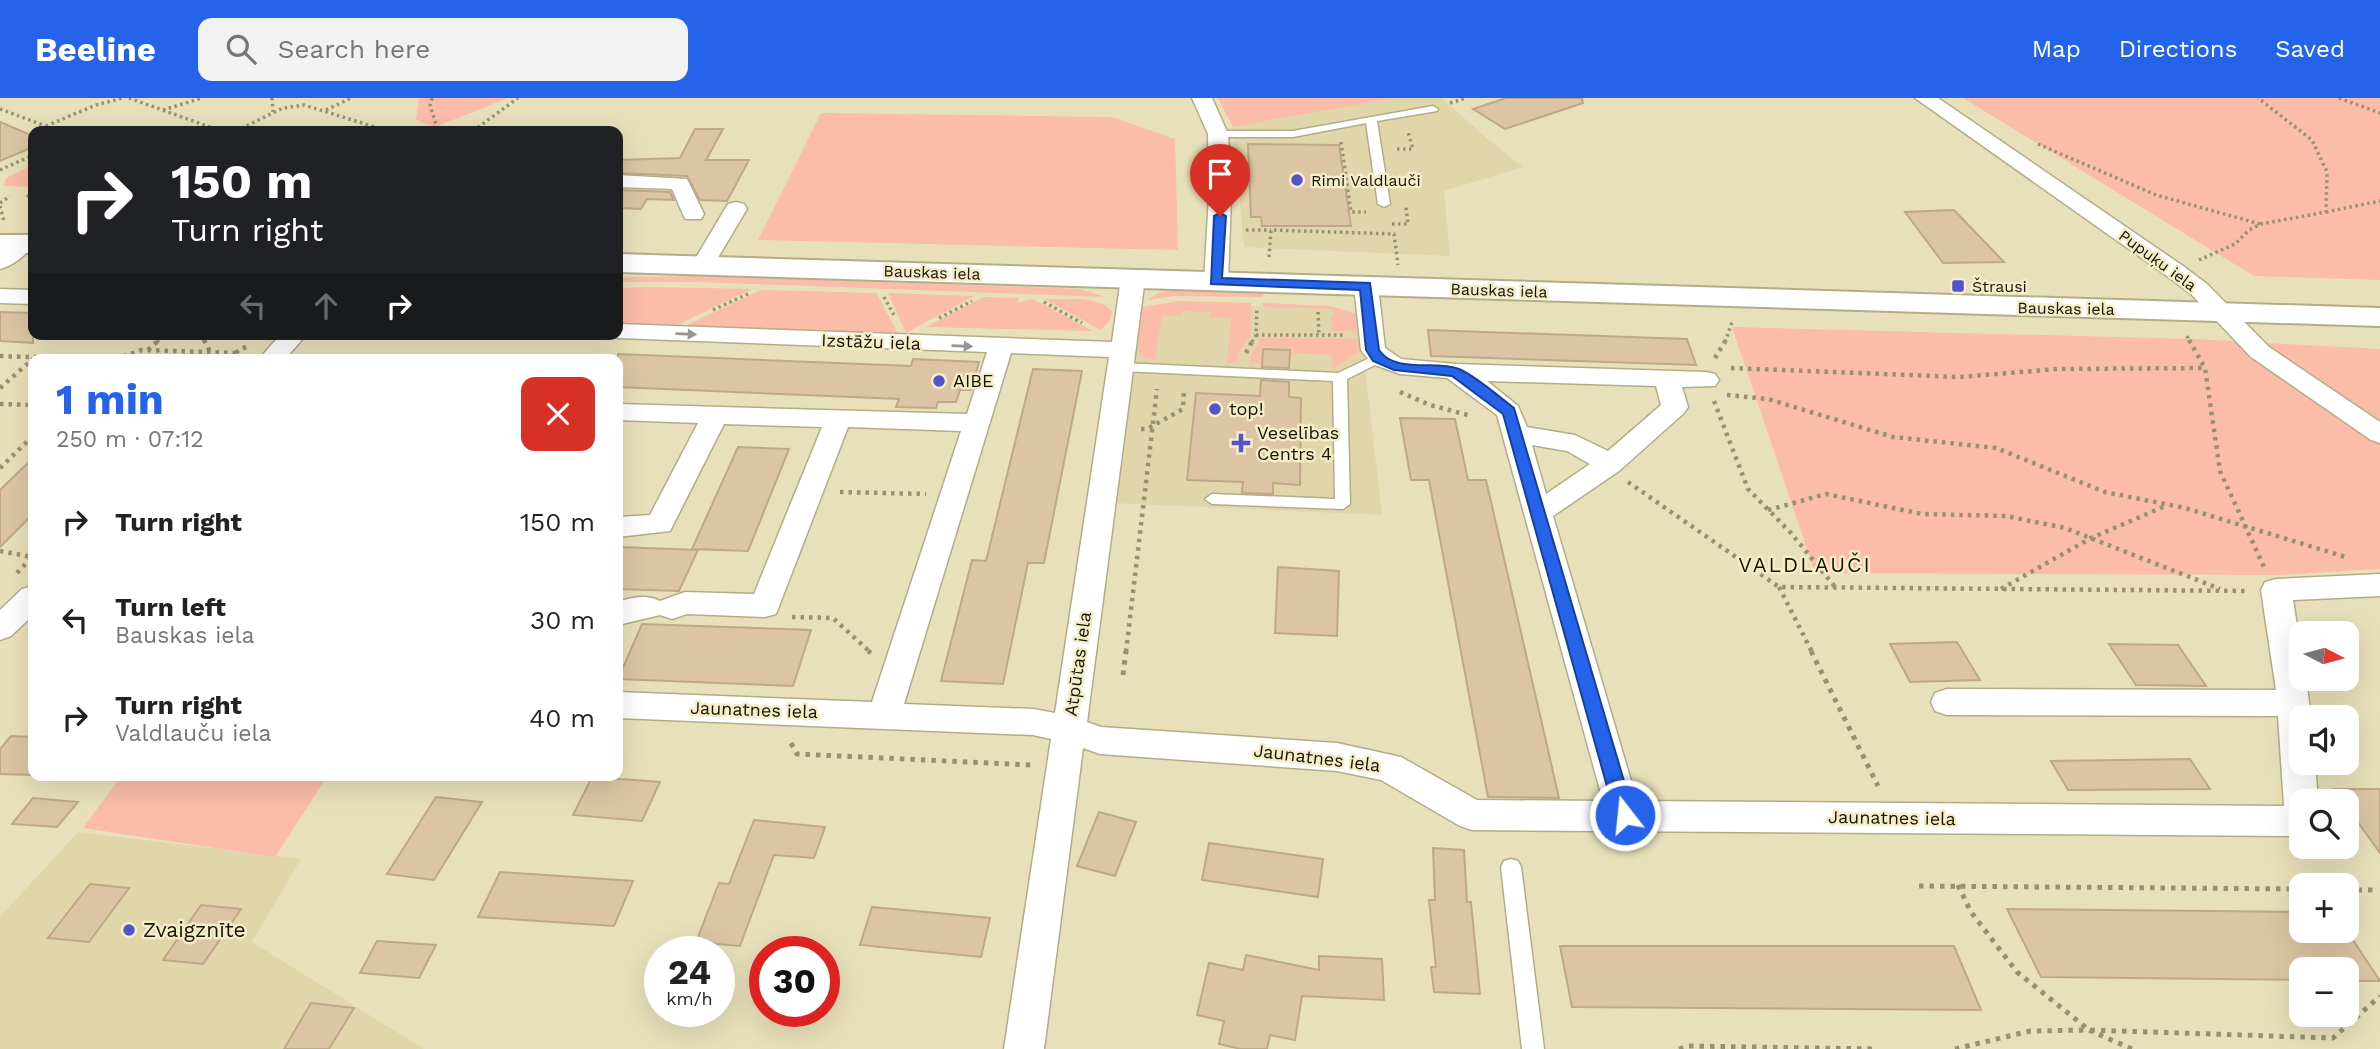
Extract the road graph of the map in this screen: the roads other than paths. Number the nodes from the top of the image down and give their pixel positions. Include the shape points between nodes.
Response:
1 (1202, 98) edge
2 (1925, 98) edge
3 (1437, 107) road end
4 (1371, 119) junction
5 (1218, 134) junction
6 (623, 181) edge
7 (1384, 204) dead end
8 (736, 209) dead end
9 (693, 214) dead end
10 (623, 263) edge
11 (702, 266) junction
12 (1133, 278) junction
13 (1216, 282) junction
14 (1366, 286) junction
15 (0, 296) edge
16 (28, 297) edge
17 (2221, 312) junction
18 (2380, 317) edge
19 (623, 331) edge
20 (289, 340) edge
21 (1001, 347) junction
22 (276, 354) edge
23 (1378, 358) junction
24 (1123, 359) junction
25 (1456, 372) junction
26 (1340, 377) junction
27 (1667, 379) junction
28 (1708, 381) road end
29 (623, 412) edge
30 (715, 416) junction
31 (838, 419) junction
32 (977, 423) junction
33 (1514, 428) junction
34 (2380, 434) edge
35 (1609, 465) junction
36 (1212, 499) dead end
37 (1539, 512) junction
38 (623, 527) edge
39 (2380, 585) edge
40 (28, 602) edge
41 (623, 612) edge
42 (0, 628) edge
43 (1947, 702) dead end
44 (2294, 703) junction
45 (623, 705) edge
46 (884, 716) junction
47 (1069, 729) junction
48 (2300, 789) edge
49 (1625, 815) junction
50 (2289, 821) edge
51 (1511, 867) dead end
52 (1531, 1048) edge
53 (1024, 1049) edge

1 - 5 street
2 - 17 street, Pupuķu iela via 2175,271
3 - 4 lane
4 - 5 lane via 1293,134
4 - 7 lane
5 - 13 street
6 - 9 street via 680,184
8 - 11 street
10 - 11 main road, Bauskas iela
11 - 12 main road, Bauskas iela
12 - 13 main road, Bauskas iela
12 - 24 street, Atpūtas iela
13 - 14 main road, Bauskas iela via 1263,292
14 - 17 main road, Bauskas iela
14 - 23 street via 1373,350
15 - 16 street
17 - 18 main road, Bauskas iela
17 - 34 street, Pupuķu iela via 2260,352
19 -> 21 street, Izstāžu iela
20 - 22 street
21 - 24 street, Izstāžu iela
21 - 32 street
23 - 25 street via 1394,366
23 - 26 lane
24 - 26 lane
24 - 47 street, Atpūtas iela
25 - 27 street
25 - 33 street via 1509,412
26 - 36 lane via 1343,504
27 - 28 street
27 - 35 street via 1675,407
29 - 30 street
30 - 31 street
30 - 38 street via 660,524
31 - 32 street
31 - 41 street via 765,606 685,603
32 - 46 street
33 - 35 street via 1565,439
33 - 37 street
35 - 37 street
37 - 49 street
39 - 44 street via 2276,590
40 - 42 street
43 - 44 street
44 - 48 street
45 - 46 street, Jaunatnes iela
46 - 47 street, Jaunatnes iela via 1033,722
47 - 49 street, Jaunatnes iela via 1100,740 1337,757 1390,766 1472,815
47 - 53 street, Atpūtas iela
49 - 50 street, Jaunatnes iela
51 - 52 lane

